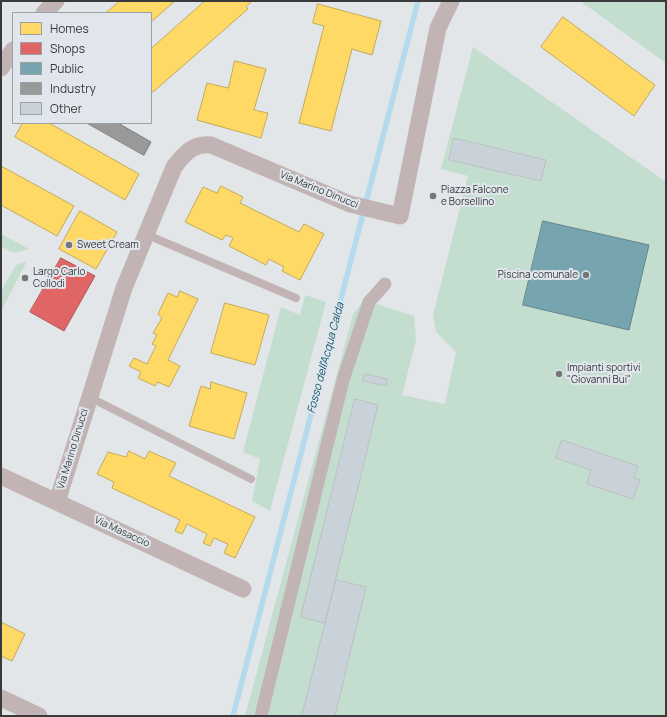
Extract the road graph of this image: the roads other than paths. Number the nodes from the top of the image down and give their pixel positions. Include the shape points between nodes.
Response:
1 (56, 1) edge
2 (442, 1) edge
3 (451, 1) edge
4 (45, 12) edge
5 (438, 28) junction
6 (12, 52) edge
7 (1, 68) edge
8 (145, 234) junction
9 (386, 284) dead end
10 (296, 298) dead end
11 (89, 397) junction
12 (1, 476) edge
13 (251, 479) dead end
14 (58, 502) junction
15 (243, 589) dead end
16 (1, 698) edge
17 (39, 716) edge
18 (261, 716) edge

1 - 4 street
2 - 5 street
3 - 5 street, Via Marino Dinucci
5 - 8 street, Via Marino Dinucci via 400,216 350,204 211,145 202,144 184,155 174,167
6 - 7 street
8 - 10 lane
8 - 11 street, Via Marino Dinucci via 124,288
9 - 18 street via 369,302 343,380
11 - 13 lane, Via Marino Dinucci
11 - 14 street, Via Marino Dinucci
12 - 14 street, Via Masaccio
14 - 15 street, Via Masaccio
16 - 17 street

